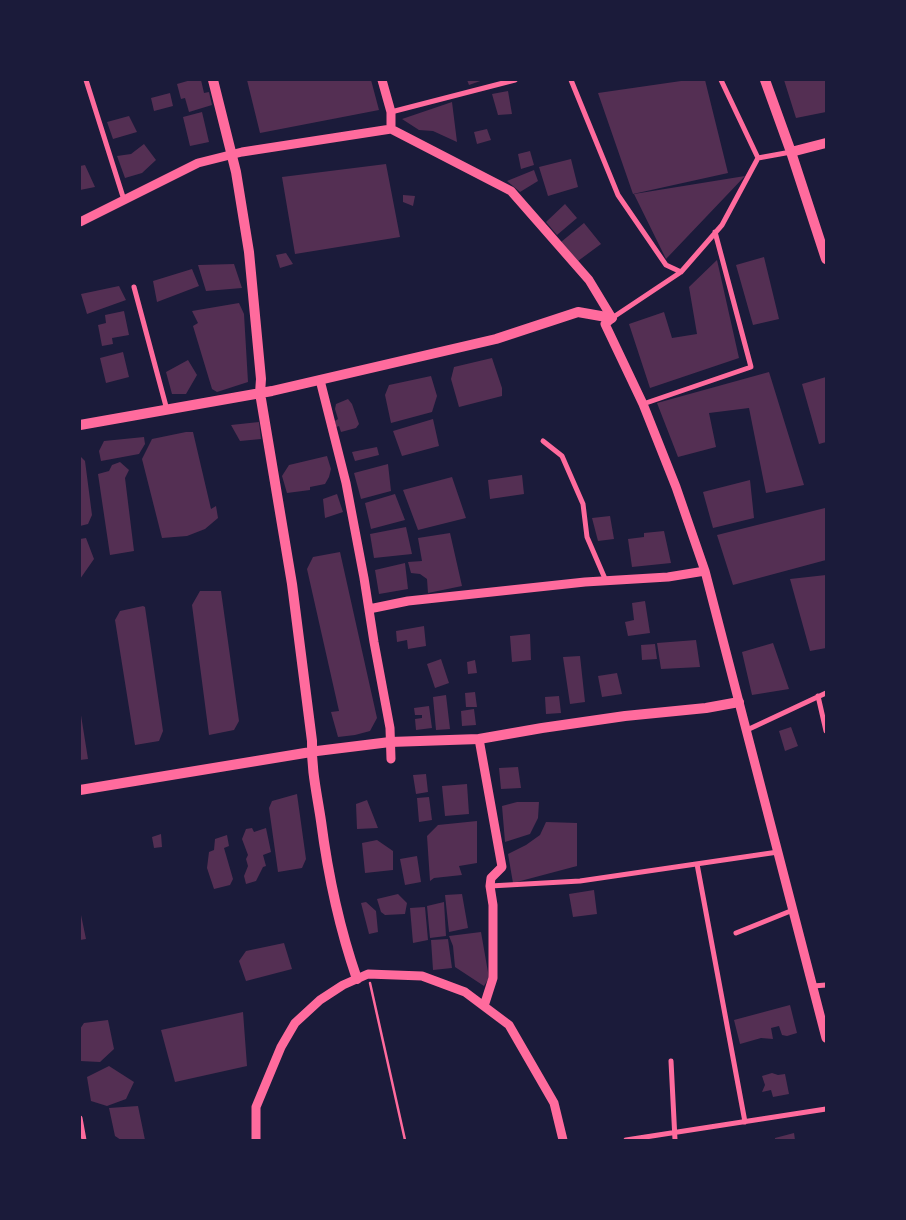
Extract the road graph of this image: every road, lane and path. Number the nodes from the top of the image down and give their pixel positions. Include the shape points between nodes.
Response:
1 (86, 80) edge
2 (213, 80) edge
3 (382, 80) edge
4 (515, 80) edge
5 (571, 80) edge
6 (721, 80) edge
7 (765, 80) edge
8 (391, 112) junction
9 (392, 129) junction
10 (826, 143) edge
11 (791, 152) junction
12 (232, 154) junction
13 (758, 158) junction
14 (124, 200) junction
15 (80, 222) edge
16 (715, 232) junction
17 (826, 260) edge
18 (681, 272) junction
19 (134, 287) dead end
20 (612, 318) junction
21 (320, 380) junction
22 (260, 394) junction
23 (643, 404) junction
24 (167, 410) junction
25 (80, 424) edge
26 (543, 441) dead end
27 (705, 571) junction
28 (606, 580) junction
29 (369, 609) junction
30 (826, 693) edge
31 (818, 696) junction
32 (739, 702) junction
33 (747, 730) junction
34 (826, 731) edge
35 (479, 738) junction
36 (390, 742) junction
37 (312, 752) junction
38 (391, 759) dead end
39 (80, 790) edge
40 (778, 852) junction
41 (697, 864) junction
42 (490, 886) junction
43 (793, 910) junction
44 (736, 932) dead end
45 (368, 974) junction
46 (357, 979) junction
47 (826, 985) edge
48 (813, 986) junction
49 (484, 1006) junction
50 (826, 1038) edge
51 (671, 1061) dead end
52 (826, 1109) edge
53 (80, 1118) edge
54 (745, 1122) junction
55 (675, 1132) junction
56 (84, 1140) edge
57 (256, 1140) edge
58 (405, 1140) edge
59 (563, 1140) edge
60 (626, 1140) edge
61 (675, 1140) edge

1 - 14 street
2 - 12 main road
3 - 8 street
4 - 8 street
5 - 18 street via 618,195 666,265
6 - 13 street
7 - 11 main road
8 - 9 street
9 - 12 street
9 - 20 street via 511,191 589,280
10 - 11 main road
11 - 13 street
11 - 17 main road
12 - 14 street via 198,163
12 - 22 main road via 249,252
13 - 16 street via 722,225
14 - 15 street
16 - 18 street
16 - 23 street via 751,367
18 - 20 street
19 - 24 street
20 - 21 main road via 578,312 496,339
20 - 23 street via 605,324
21 - 22 main road
21 - 29 street via 346,483
22 - 24 main road
22 - 37 main road via 292,584
23 - 27 street
24 - 25 main road
26 - 28 street via 562,456 583,504 587,537
27 - 28 street via 668,577
27 - 32 street
28 - 29 street via 408,601
29 - 36 street
30 - 31 street
31 - 33 street
31 - 34 street
32 - 33 street
32 - 35 main road
33 - 40 street
35 - 36 main road
35 - 42 street via 502,867 491,878
36 - 37 main road
36 - 38 street
37 - 39 main road
37 - 46 main road via 311,764 330,880
40 - 41 street
40 - 43 street
41 - 42 street via 580,881
41 - 54 street
42 - 49 street via 493,978
43 - 44 street
43 - 48 street
45 - 46 street
45 - 49 street via 422,976 466,992
45 - 58 path
46 - 57 street via 320,1000 295,1022 256,1107
47 - 48 street
48 - 50 street
49 - 59 street via 513,1032 554,1103
51 - 55 street
52 - 54 street
53 - 56 street
54 - 55 street
55 - 60 street
55 - 61 street

